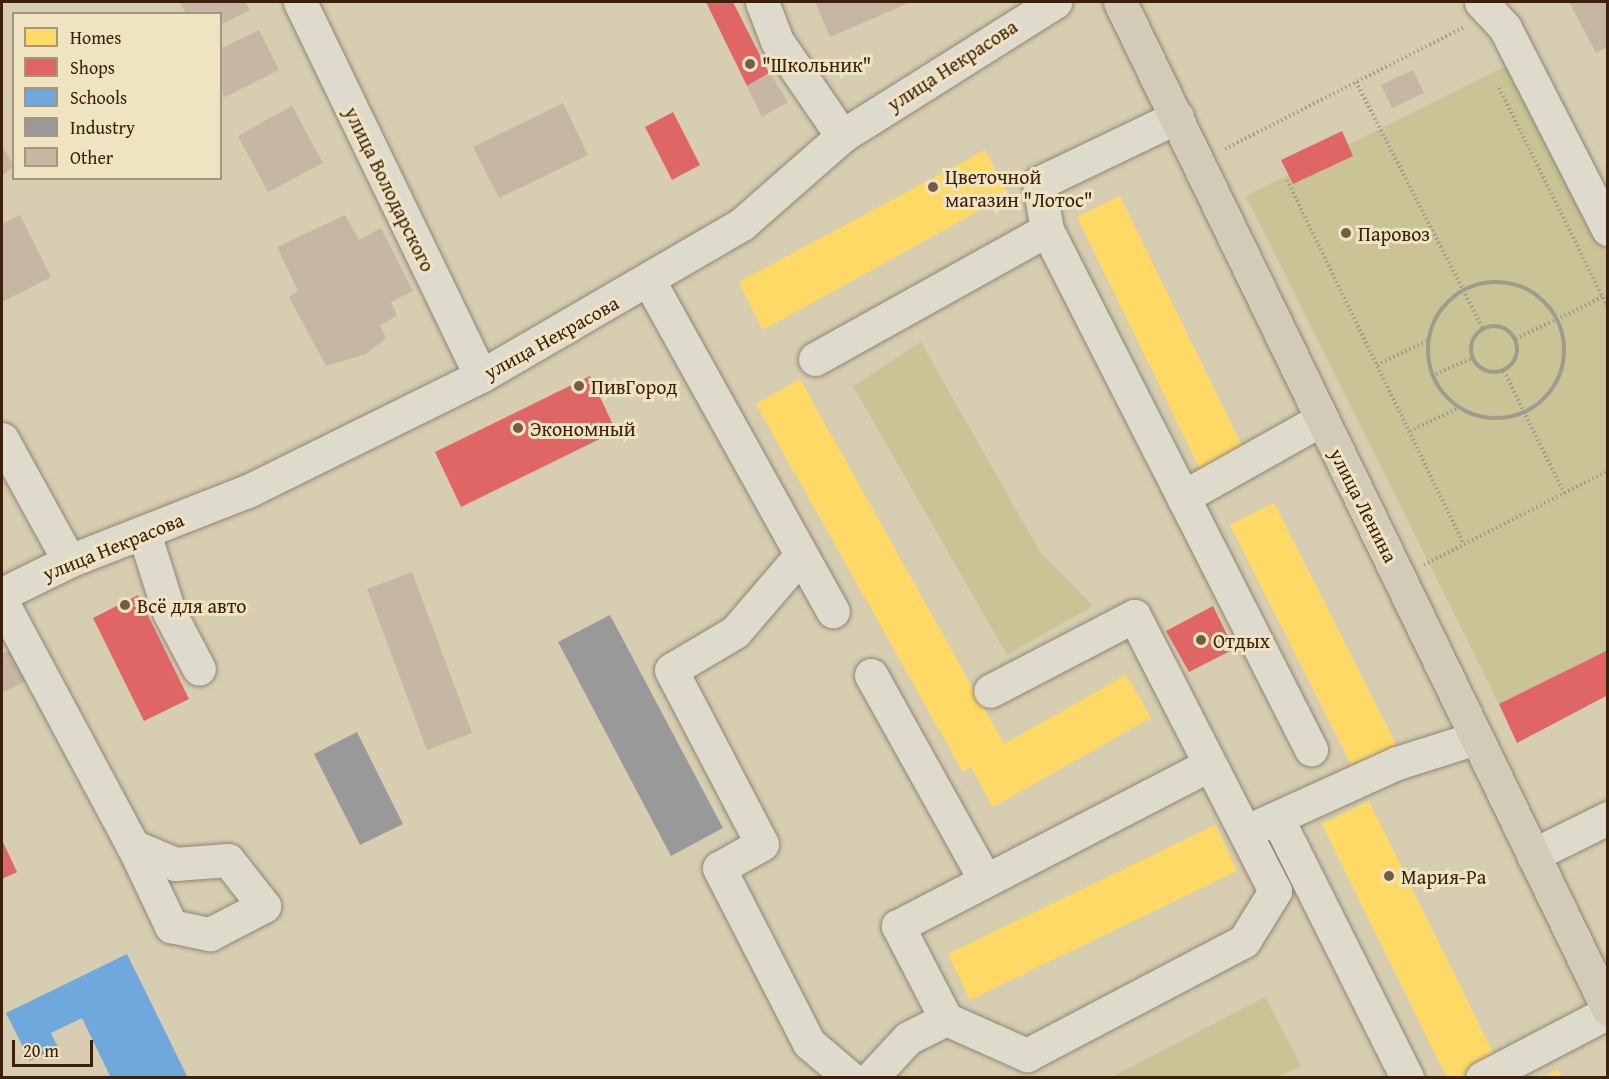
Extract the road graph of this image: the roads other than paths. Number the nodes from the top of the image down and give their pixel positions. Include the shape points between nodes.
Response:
1 (300, 2) edge
2 (762, 2) edge
3 (1055, 2) edge
4 (1120, 2) edge
5 (1487, 8) edge
6 (1177, 117) junction
7 (842, 136) junction
8 (1608, 229) edge
9 (1047, 230) junction
10 (649, 281) junction
11 (815, 359) dead end
12 (481, 376) junction
13 (1322, 419) junction
14 (2, 440) edge
15 (1183, 497) junction
16 (144, 533) junction
17 (801, 555) junction
18 (69, 561) junction
19 (2, 594) edge
20 (2, 602) edge
21 (833, 611) dead end
22 (199, 669) dead end
23 (872, 675) dead end
24 (990, 691) dead end
25 (1476, 738) junction
26 (1311, 748) dead end
27 (1209, 765) junction
28 (1277, 818) junction
29 (1608, 818) edge
30 (1244, 832) junction
31 (133, 846) dead end
32 (1533, 855) junction
33 (985, 880) junction
34 (1608, 1011) edge
35 (946, 1019) junction
36 (850, 1077) edge
37 (871, 1077) edge
38 (1407, 1077) edge
39 (1482, 1077) edge

1 - 12 street, улица Володарского
2 - 7 street via 777,41
3 - 7 street, улица Некрасова
4 - 6 main road, улица Ленина
5 - 8 street via 1505,28
6 - 9 street via 1039,183
6 - 13 main road, улица Ленина
7 - 10 street, улица Некрасова via 742,224
9 - 11 street
9 - 15 street
10 - 12 street, улица Некрасова
10 - 17 street
12 - 16 street, улица Некрасова via 248,491
13 - 15 street
13 - 25 main road, улица Ленина
14 - 18 street
15 - 26 street
16 - 18 street, улица Некрасова
16 - 22 street via 169,612
17 - 21 street
17 - 36 street via 735,632 671,670 762,844 719,868 809,1043
18 - 19 street, улица Некрасова
20 - 31 street
23 - 33 street
24 - 27 street via 1134,616
25 - 28 street via 1397,763
25 - 32 main road, улица Ленина
27 - 30 street
27 - 33 street
28 - 30 street
28 - 38 street
29 - 32 street
30 - 35 street via 1275,891 1244,941 1027,1055
32 - 34 main road, улица Ленина
33 - 35 street via 898,926
34 - 39 street
35 - 37 street via 908,1038

